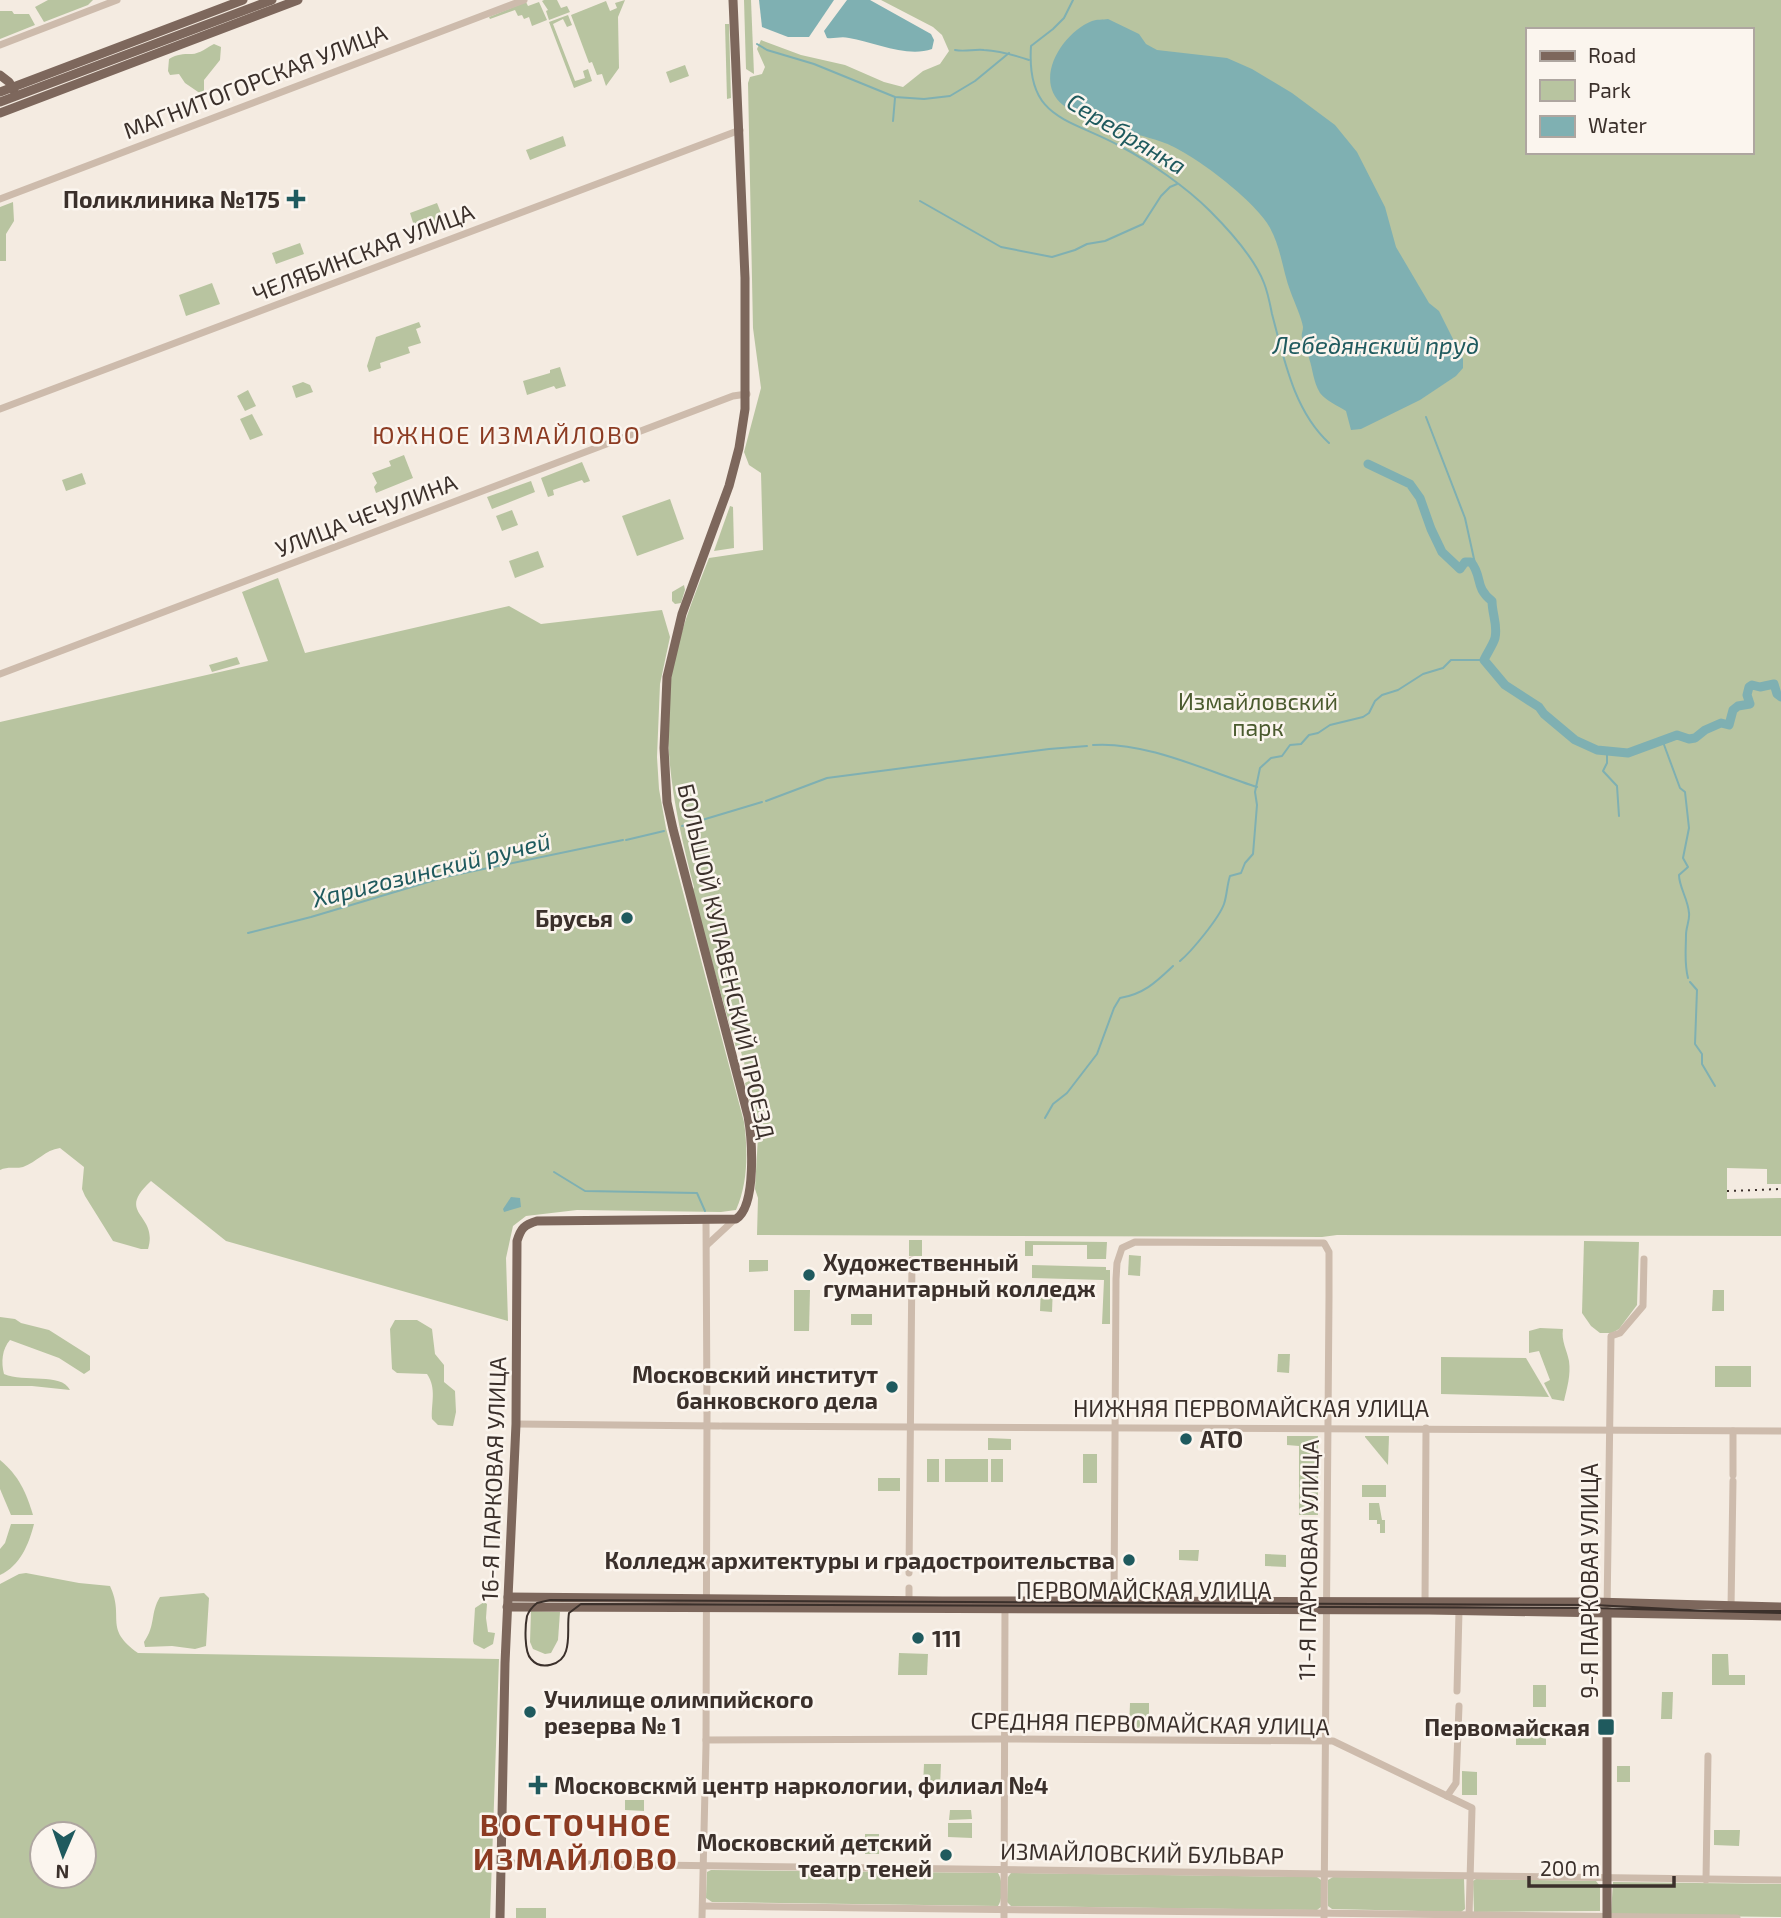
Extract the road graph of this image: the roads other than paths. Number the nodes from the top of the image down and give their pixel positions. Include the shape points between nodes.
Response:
1 (117, 0) edge
2 (243, 0) edge
3 (272, 0) edge
4 (298, 0) edge
5 (524, 0) edge
6 (733, 0) edge
7 (739, 0) edge
8 (0, 45) edge
9 (0, 75) edge
10 (0, 92) edge
11 (14, 92) junction
12 (0, 102) edge
13 (0, 113) edge
14 (740, 130) junction
15 (0, 199) edge
16 (747, 394) junction
17 (0, 409) edge
18 (0, 674) edge
19 (735, 1219) junction
20 (706, 1221) junction
21 (706, 1246) junction
22 (1644, 1259) dead end
23 (912, 1260) dead end
24 (516, 1423) junction
25 (707, 1426) junction
26 (910, 1426) junction
27 (1116, 1427) junction
28 (1329, 1427) junction
29 (1426, 1428) junction
30 (1733, 1431) junction
31 (1781, 1431) edge
32 (1609, 1432) junction
33 (909, 1573) dead end
34 (909, 1588) dead end
35 (705, 1598) junction
36 (1328, 1600) junction
37 (508, 1602) junction
38 (1608, 1602) junction
39 (909, 1605) junction
40 (1005, 1605) junction
41 (1114, 1605) junction
42 (1425, 1606) junction
43 (1781, 1607) edge
44 (705, 1608) junction
45 (1328, 1611) junction
46 (1459, 1611) junction
47 (1731, 1611) junction
48 (1607, 1612) junction
49 (1781, 1616) edge
50 (1457, 1691) dead end
51 (1459, 1706) dead end
52 (1005, 1739) junction
53 (706, 1740) junction
54 (1326, 1741) junction
55 (1708, 1756) dead end
56 (1447, 1796) junction
57 (502, 1863) junction
58 (704, 1866) junction
59 (1005, 1870) junction
60 (1325, 1874) junction
61 (1469, 1876) junction
62 (1607, 1878) junction
63 (1706, 1880) junction
64 (1781, 1880) edge
65 (703, 1906) junction
66 (1004, 1914) edge
67 (1324, 1916) edge
68 (1469, 1916) edge
69 (1607, 1917) edge
70 (500, 1918) edge
71 (702, 1918) edge
72 (1737, 1918) edge

1 - 8 street
2 - 11 main road
3 - 11 main road
4 - 13 main road
5 - 15 street, МАГНИТОГОРСКАЯ УЛИЦА
6 - 14 main road, БОЛЬШОЙ КУПАВЕНСКИЙ ПРОЕЗД
7 - 14 main road, БОЛЬШОЙ КУПАВЕНСКИЙ ПРОЕЗД
9 - 11 main road
10 - 11 main road
11 - 12 main road
14 - 16 main road, БОЛЬШОЙ КУПАВЕНСКИЙ ПРОЕЗД
14 - 17 street, ЧЕЛЯБИНСКАЯ УЛИЦА
16 - 18 street, УЛИЦА ЧЕЧУЛИНА
16 - 19 main road, БОЛЬШОЙ КУПАВЕНСКИЙ ПРОЕЗД via 732,476 682,614 664,706 665,777 673,829 752,1137 746,1203 742,1215
19 - 20 main road
19 - 21 street
20 - 21 street
20 - 24 main road, 16-Я ПАРКОВАЯ УЛИЦА via 537,1221 520,1230
21 - 25 street
22 - 32 street, 9-Я ПАРКОВАЯ УЛИЦА via 1643,1306 1620,1333 1611,1336
23 - 26 street
24 - 25 street, НИЖНЯЯ ПЕРВОМАЙСКАЯ УЛИЦА
24 - 37 main road, 16-Я ПАРКОВАЯ УЛИЦА
25 - 26 street, НИЖНЯЯ ПЕРВОМАЙСКАЯ УЛИЦА
25 - 35 street
26 - 27 street, НИЖНЯЯ ПЕРВОМАЙСКАЯ УЛИЦА
26 - 33 street
27 - 28 street, НИЖНЯЯ ПЕРВОМАЙСКАЯ УЛИЦА
27 - 28 street, 11-Я ПАРКОВАЯ УЛИЦА via 1117,1262 1122,1248 1135,1242 1327,1245
27 - 41 street
28 - 29 street, НИЖНЯЯ ПЕРВОМАЙСКАЯ УЛИЦА
28 - 36 street, 11-Я ПАРКОВАЯ УЛИЦА
29 - 32 street, НИЖНЯЯ ПЕРВОМАЙСКАЯ УЛИЦА
29 - 42 street
30 - 31 street, НИЖНЯЯ ПЕРВОМАЙСКАЯ УЛИЦА
30 - 32 street, НИЖНЯЯ ПЕРВОМАЙСКАЯ УЛИЦА
30 - 47 street
32 - 38 street, 9-Я ПАРКОВАЯ УЛИЦА
34 - 39 street
35 - 37 main road, ПЕРВОМАЙСКАЯ УЛИЦА
35 - 39 main road, ПЕРВОМАЙСКАЯ УЛИЦА
35 - 44 street
36 - 41 main road, ПЕРВОМАЙСКАЯ УЛИЦА
36 - 42 main road, ПЕРВОМАЙСКАЯ УЛИЦА
36 - 45 street, 11-Я ПАРКОВАЯ УЛИЦА
37 - 44 main road, ПЕРВОМАЙСКАЯ УЛИЦА
37 - 57 main road, 16-Я ПАРКОВАЯ УЛИЦА
38 - 42 main road, ПЕРВОМАЙСКАЯ УЛИЦА
38 - 47 main road, ПЕРВОМАЙСКАЯ УЛИЦА
38 - 48 street, 9-Я ПАРКОВАЯ УЛИЦА
39 - 40 main road, ПЕРВОМАЙСКАЯ УЛИЦА
39 - 44 main road, ПЕРВОМАЙСКАЯ УЛИЦА
40 - 41 main road, ПЕРВОМАЙСКАЯ УЛИЦА
40 - 52 street
41 - 45 main road, ПЕРВОМАЙСКАЯ УЛИЦА
42 - 45 main road, ПЕРВОМАЙСКАЯ УЛИЦА
42 - 46 main road, ПЕРВОМАЙСКАЯ УЛИЦА
43 - 47 main road, ПЕРВОМАЙСКАЯ УЛИЦА
44 - 53 street
45 - 54 street, 11-Я ПАРКОВАЯ УЛИЦА
46 - 48 main road, ПЕРВОМАЙСКАЯ УЛИЦА
46 - 50 street
47 - 48 main road, ПЕРВОМАЙСКАЯ УЛИЦА
47 - 49 main road, ПЕРВОМАЙСКАЯ УЛИЦА
48 - 62 main road, 9-Я ПАРКОВАЯ УЛИЦА
51 - 56 street via 1456,1783
52 - 53 street, СРЕДНЯЯ ПЕРВОМАЙСКАЯ УЛИЦА
52 - 54 street, СРЕДНЯЯ ПЕРВОМАЙСКАЯ УЛИЦА
52 - 59 street
53 - 58 street
54 - 56 street, СРЕДНЯЯ ПЕРВОМАЙСКАЯ УЛИЦА
54 - 60 street, 11-Я ПАРКОВАЯ УЛИЦА
55 - 63 street
56 - 61 street, СРЕДНЯЯ ПЕРВОМАЙСКАЯ УЛИЦА via 1472,1808
57 - 58 street, ИЗМАЙЛОВСКИЙ БУЛЬВАР
57 - 70 main road, 16-Я ПАРКОВАЯ УЛИЦА
58 - 59 street, ИЗМАЙЛОВСКИЙ БУЛЬВАР
58 - 65 street
59 - 60 street, ИЗМАЙЛОВСКИЙ БУЛЬВАР
59 - 66 street
60 - 61 street, ИЗМАЙЛОВСКИЙ БУЛЬВАР
60 - 67 street, 11-Я ПАРКОВАЯ УЛИЦА
61 - 62 street, ИЗМАЙЛОВСКИЙ БУЛЬВАР
61 - 68 street, СРЕДНЯЯ ПЕРВОМАЙСКАЯ УЛИЦА
62 - 63 street, ИЗМАЙЛОВСКИЙ БУЛЬВАР
62 - 69 main road, 9-Я ПАРКОВАЯ УЛИЦА
63 - 64 street, ИЗМАЙЛОВСКИЙ БУЛЬВАР
65 - 66 street
65 - 71 street
66 - 67 street
67 - 68 street
68 - 69 street
69 - 72 street

